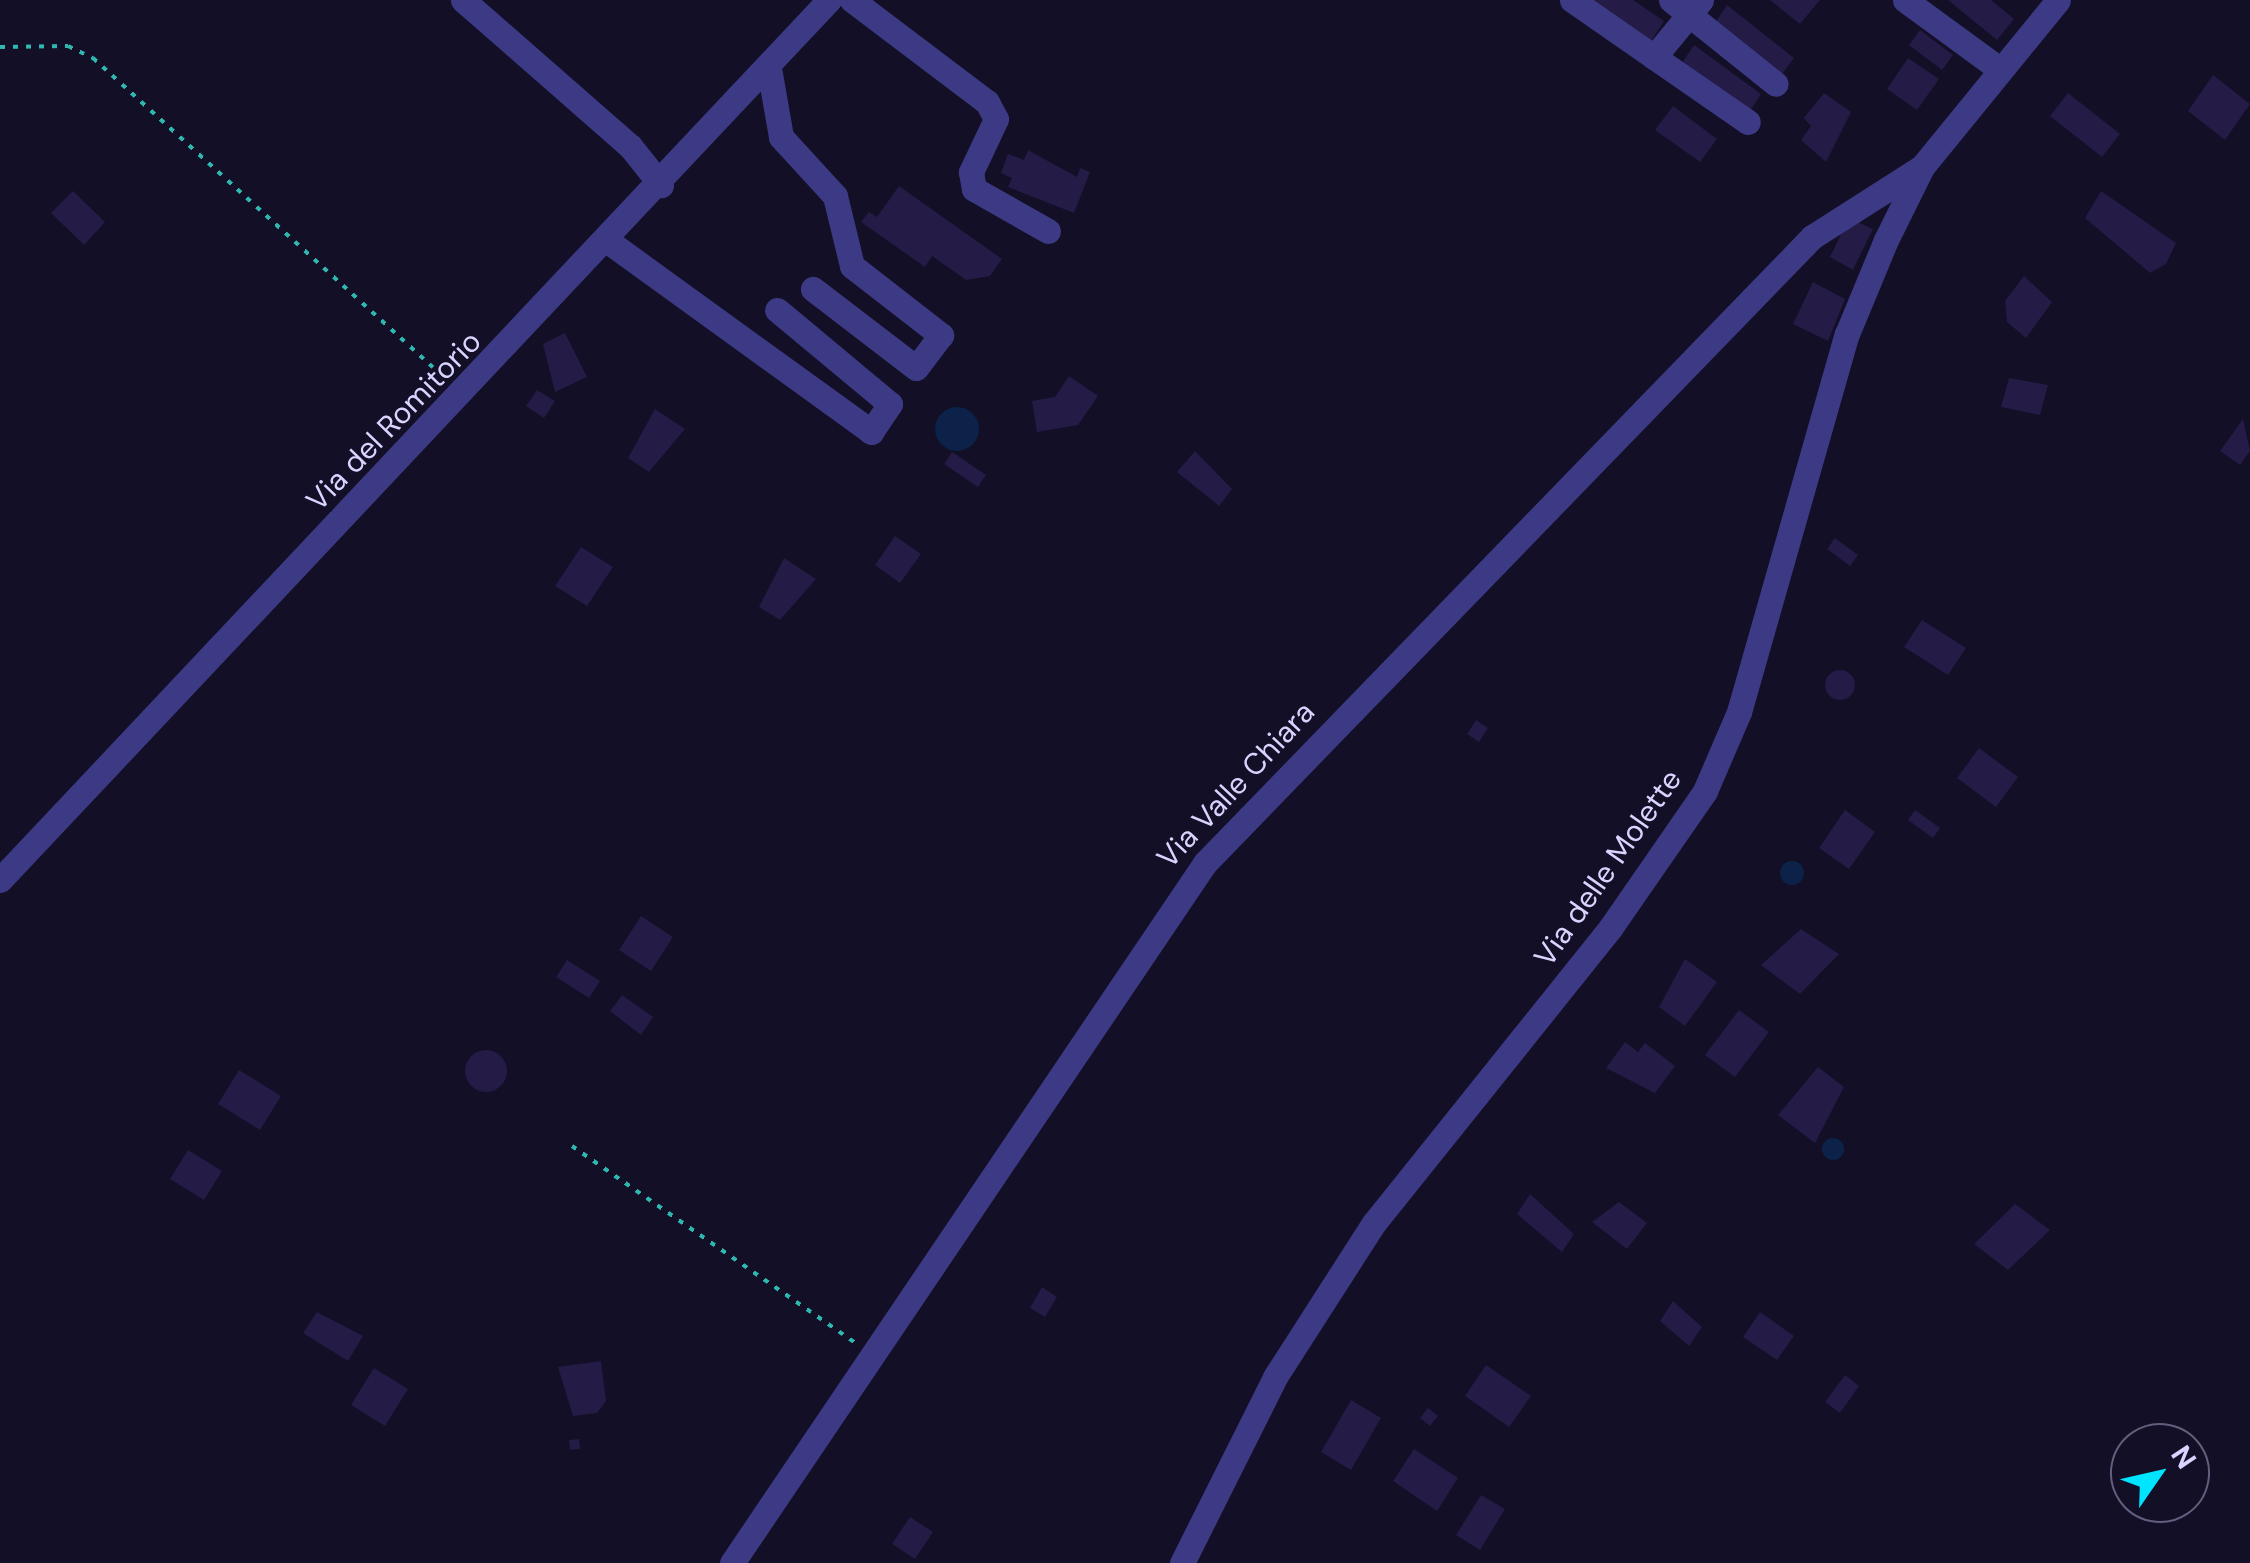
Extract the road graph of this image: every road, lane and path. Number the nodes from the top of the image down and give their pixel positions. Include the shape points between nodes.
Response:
1 (463, 0) edge
2 (829, 0) edge
3 (852, 0) edge
4 (1572, 0) edge
5 (1906, 0) edge
6 (2058, 0) edge
7 (1687, 5) edge
8 (0, 46) edge
9 (1654, 57) junction
10 (769, 68) junction
11 (1998, 68) junction
12 (1776, 84) dead end
13 (1748, 122) dead end
14 (1922, 167) junction
15 (653, 177) junction
16 (1048, 231) dead end
17 (609, 242) junction
18 (813, 290) dead end
19 (777, 310) dead end
20 (916, 368) junction
21 (467, 392) junction
22 (890, 404) junction
23 (0, 880) edge
24 (572, 1146) dead end
25 (874, 1355) junction
26 (732, 1563) edge
27 (1182, 1563) edge

1 - 15 street
2 - 10 street, Via del Romitorio
3 - 16 street via 988,102 995,124 971,172 974,189
4 - 9 street
5 - 11 street
6 - 11 street, Via delle Molette
7 - 9 street
7 - 12 street
8 - 21 path via 68,46 93,58
9 - 13 street
10 - 15 street, Via del Romitorio
10 - 20 street via 781,138 835,196 852,266 940,335
11 - 14 street, Via delle Molette
14 - 25 street, Via Valle Chiara via 1812,237 1220,845
14 - 27 street, Via delle Molette via 1847,334 1790,505 1739,712 1705,791 1600,942 1374,1223 1275,1377
15 - 17 street, Via del Romitorio
17 - 21 street, Via del Romitorio
17 - 22 street via 871,432
18 - 20 street
19 - 22 street
20 - 22 street
21 - 23 street, Via del Romitorio
24 - 25 path
25 - 26 street, Via Valle Chiara

